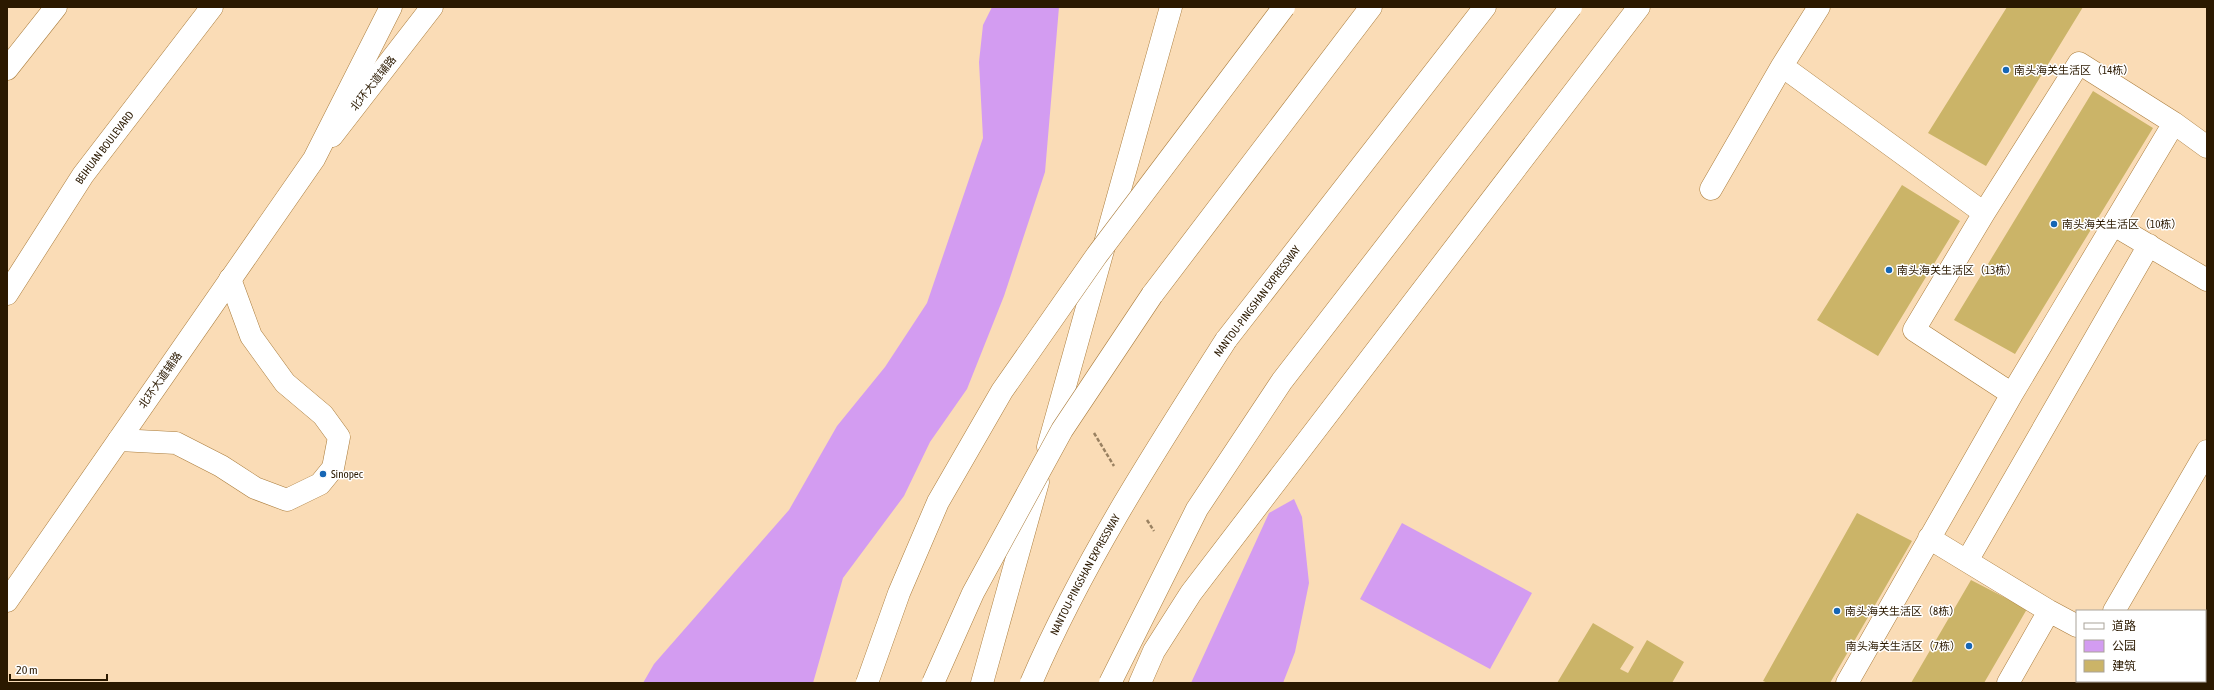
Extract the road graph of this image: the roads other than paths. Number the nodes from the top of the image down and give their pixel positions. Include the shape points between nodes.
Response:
1 (56, 7) edge
2 (212, 7) edge
3 (391, 7) edge
4 (432, 7) edge
5 (1171, 7) edge
6 (1284, 7) edge
7 (1371, 7) edge
8 (1485, 7) edge
9 (1571, 7) edge
10 (1640, 7) edge
11 (1819, 7) edge
12 (1782, 66) junction
13 (7, 69) edge
14 (2174, 123) junction
15 (2207, 147) edge
16 (314, 158) junction
17 (1711, 189) dead end
18 (1984, 213) junction
19 (2114, 225) junction
20 (2149, 245) junction
21 (230, 279) junction
22 (2207, 280) edge
23 (7, 294) edge
24 (2012, 394) junction
25 (119, 440) junction
26 (2207, 451) edge
27 (1930, 538) junction
28 (1967, 561) junction
29 (7, 601) edge
30 (2115, 610) edge
31 (2049, 611) junction
32 (2076, 625) edge
33 (867, 683) edge
34 (933, 683) edge
35 (982, 683) edge
36 (1031, 683) edge
37 (1110, 683) edge
38 (1140, 683) edge
39 (1847, 683) edge
40 (2008, 683) edge

1 - 13 main road
2 - 23 main road, BEIHUAN BOULEVARD via 83,174
3 - 16 main road, 北环大道辅路
4 - 16 main road, 北环大道辅路
5 - 35 main road
6 - 33 main road, bridge via 1097,254 1002,391 938,502 899,593
7 - 34 main road, bridge via 1152,295 1062,430 974,593
8 - 36 main road, NANTOU-PINGSHAN EXPRESSWAY, bridge via 1226,340 1138,477 1050,639
9 - 37 main road, bridge via 1282,381 1197,509
10 - 38 main road via 1196,587 1154,651
11 - 12 main road
12 - 17 main road
12 - 18 main road
14 - 15 main road
14 - 18 main road via 2079,63
14 - 19 main road
16 - 21 main road, 北环大道辅路
18 - 24 main road via 1914,330
19 - 20 main road
19 - 24 main road
20 - 22 main road
20 - 28 main road
21 - 25 main road, 北环大道辅路
21 - 25 main road via 251,336 285,383 323,415 339,437 332,468 320,484 286,500 255,488 221,466 176,443
24 - 27 main road
25 - 29 main road, 北环大道辅路
26 - 30 main road
27 - 28 main road
27 - 39 main road
28 - 31 main road
31 - 32 main road
31 - 40 main road

